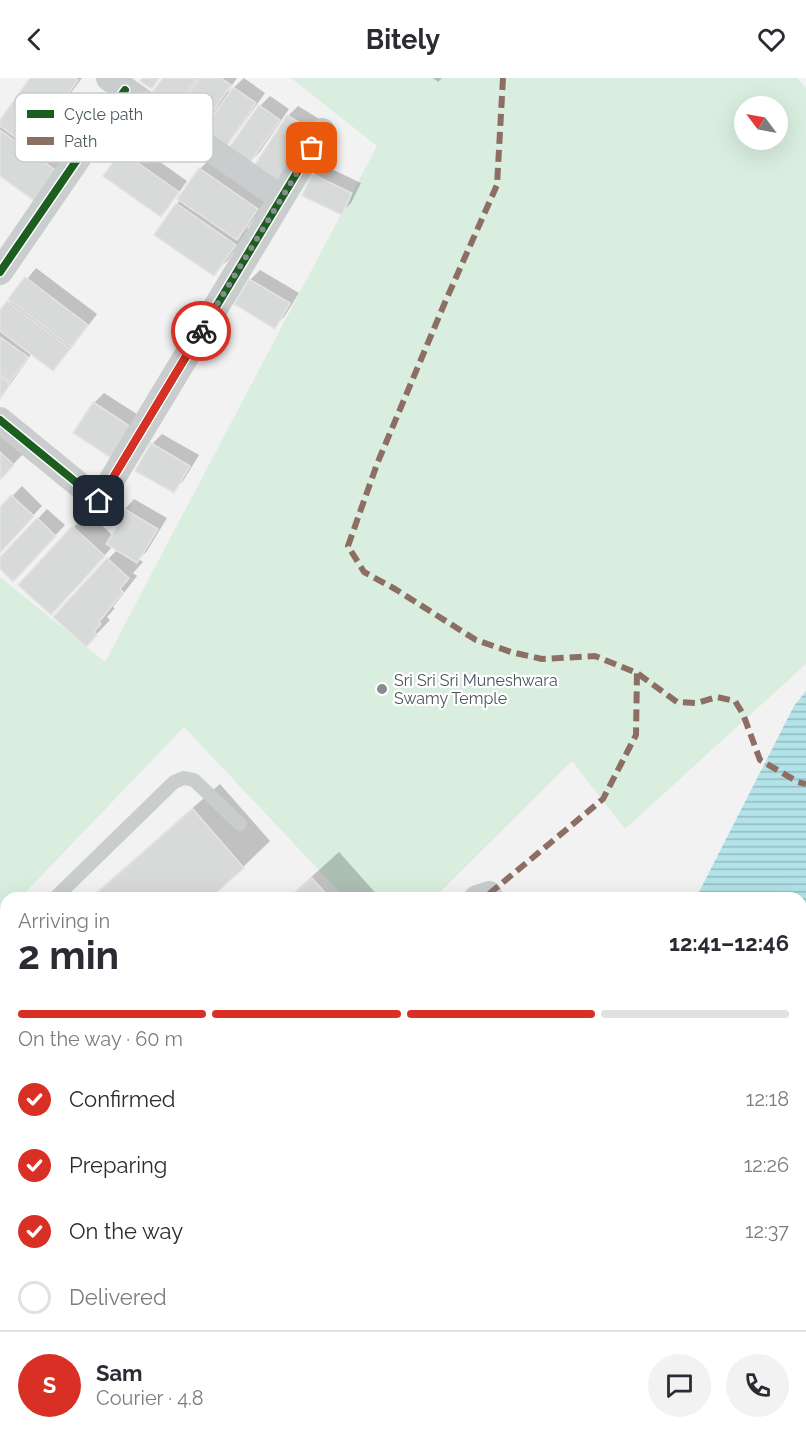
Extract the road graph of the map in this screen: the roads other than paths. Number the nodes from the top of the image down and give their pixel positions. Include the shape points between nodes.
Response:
1 (117, 84) edge
2 (130, 93) edge
3 (322, 131) dead end
4 (213, 151) edge
5 (68, 162) edge
6 (281, 198) junction
7 (0, 272) edge
8 (0, 420) edge
9 (240, 824) dead end
10 (61, 892) edge

1 - 2 street
3 - 6 street
4 - 6 street
5 - 7 street
6 - 8 street via 99,501
9 - 10 lane via 194,780 184,778 174,782

